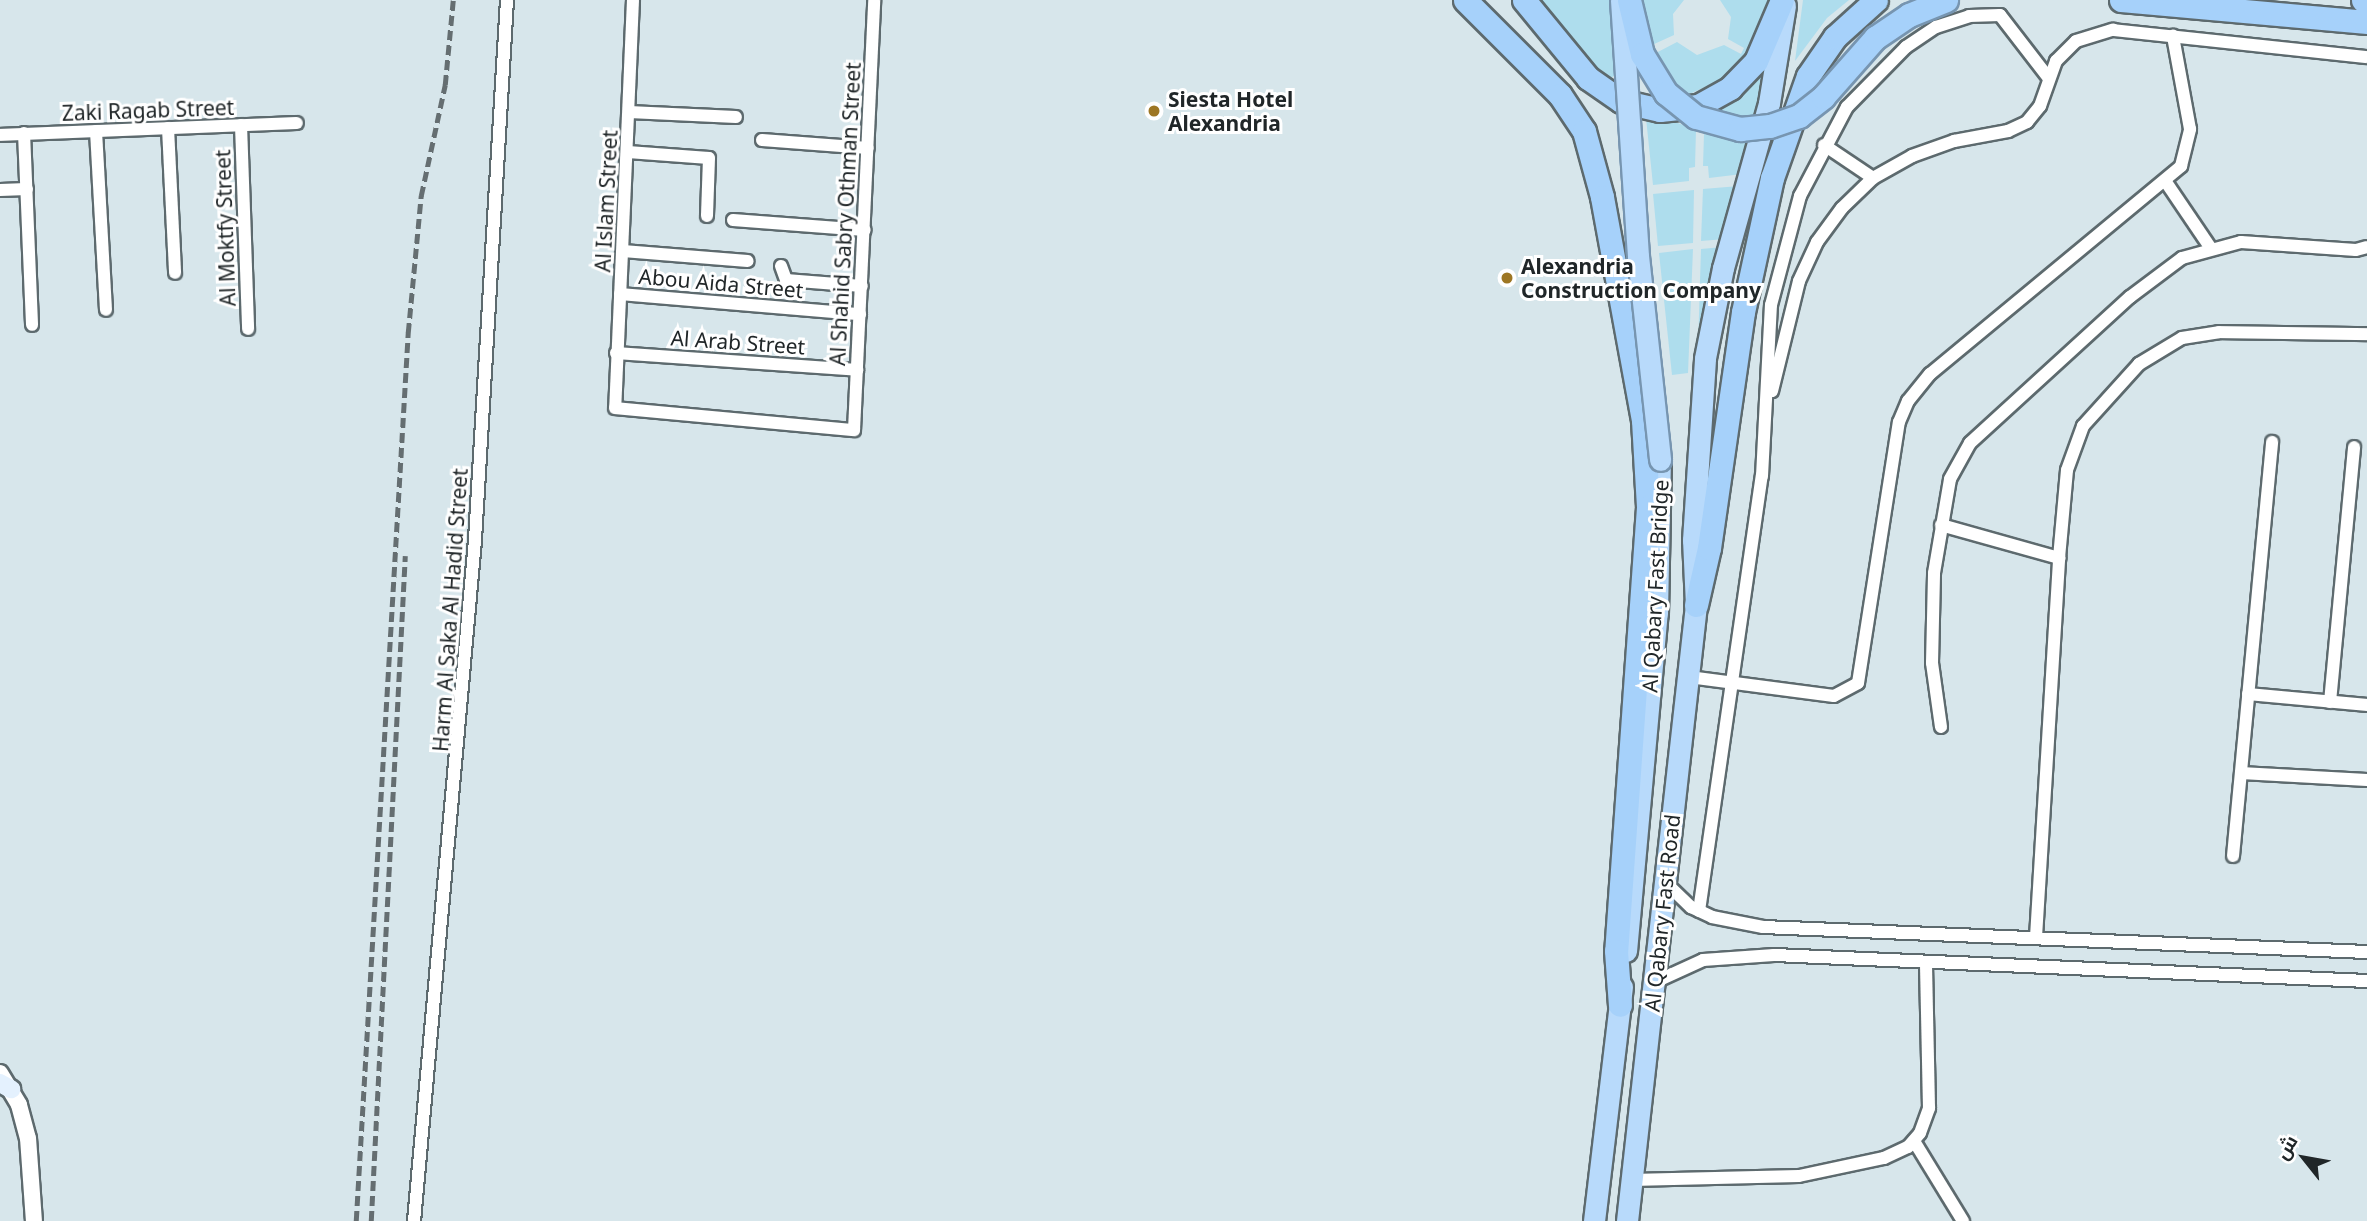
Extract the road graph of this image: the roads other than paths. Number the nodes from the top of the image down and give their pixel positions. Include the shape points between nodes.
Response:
1 (507, 0) edge
2 (633, 0) edge
3 (874, 0) edge
4 (1465, 0) edge
5 (1524, 0) edge
6 (1620, 0) edge
7 (1629, 0) edge
8 (1784, 0) edge
9 (1876, 0) edge
10 (1946, 0) edge
11 (2120, 0) edge
12 (2135, 1) edge
13 (2367, 22) edge
14 (2173, 36) junction
15 (2367, 57) edge
16 (2048, 77) junction
17 (629, 111) junction
18 (736, 117) dead end
19 (297, 123) dead end
20 (241, 125) junction
21 (168, 128) junction
22 (96, 131) junction
23 (24, 133) junction
24 (0, 135) edge
25 (762, 140) dead end
26 (1824, 145) junction
27 (868, 148) junction
28 (628, 152) junction
29 (1873, 178) junction
30 (2166, 182) junction
31 (27, 189) junction
32 (0, 190) edge
33 (708, 216) dead end
34 (733, 220) dead end
35 (864, 230) junction
36 (2210, 247) junction
37 (2367, 247) edge
38 (622, 251) junction
39 (748, 261) dead end
40 (781, 266) dead end
41 (175, 273) dead end
42 (862, 286) junction
43 (620, 294) junction
44 (106, 310) dead end
45 (860, 314) junction
46 (32, 325) dead end
47 (248, 329) dead end
48 (2367, 334) edge
49 (615, 353) junction
50 (857, 370) junction
51 (1768, 391) junction
52 (854, 430) joint
53 (2272, 442) dead end
54 (2354, 447) dead end
55 (1941, 525) junction
56 (2059, 558) junction
57 (1696, 606) junction
58 (1689, 677) junction
59 (1731, 683) junction
60 (2248, 694) junction
61 (2330, 702) junction
62 (2367, 705) edge
63 (1941, 727) dead end
64 (2241, 773) junction
65 (2367, 780) edge
66 (2233, 856) dead end
67 (1666, 883) junction
68 (1699, 911) junction
69 (2036, 937) junction
70 (2367, 952) edge
71 (1926, 963) junction
72 (2367, 981) edge
73 (1655, 982) junction
74 (1620, 1005) junction
75 (0, 1073) edge
76 (6, 1086) edge
77 (1914, 1140) junction
78 (1631, 1180) junction
79 (34, 1221) edge
80 (414, 1221) edge
81 (1594, 1221) edge
82 (1627, 1221) edge
83 (1963, 1221) edge

1 - 80 street, Harm Al Saka Al Hadid Street via 475,540
2 - 17 street, Al Islam Street
3 - 27 street, Al Shahid Sabry Othman Street
4 - 74 highway via 1560,95 1584,131 1602,197 1641,406 1648,507 1616,951
5 - 8 highway, bridge via 1588,78 1621,101 1660,110 1698,106 1744,75
6 - 74 highway, Al Qabary Fast Bridge, bridge via 1662,516
7 - 10 highway, bridge via 1642,54 1665,93 1696,117 1740,129 1770,126 1805,111 1875,38 1909,15
8 - 57 highway, Al Qabary Fast Bridge via 1769,103 1715,305 1699,428 1693,540
9 - 57 highway via 1835,37 1808,76 1772,178 1743,312 1709,548
11 - 12 highway
12 - 13 highway
14 - 15 street
14 - 16 street via 2113,30 2093,33 2068,47
14 - 30 street via 2190,138 2180,166
16 - 26 street via 2000,15 1952,20 1920,36 1876,74 1847,107
16 - 29 street via 2040,106 2018,128 1932,148
17 - 18 street
17 - 28 street, Al Islam Street
19 - 20 street, Zaki Ragab Street
20 - 21 street, Zaki Ragab Street
20 - 47 street, Al Moktfy Street
21 - 22 street, Zaki Ragab Street
21 - 41 street
22 - 23 street, Zaki Ragab Street
22 - 44 street
23 - 24 street, Zaki Ragab Street
23 - 31 street
25 - 27 street
26 - 29 street
26 - 51 street via 1800,196 1775,277
27 - 35 street, Al Shahid Sabry Othman Street
28 - 33 street via 709,158
28 - 38 street, Al Islam Street
29 - 51 street via 1842,208 1807,261 1792,301 1774,387
30 - 36 street
30 - 59 street via 1930,374 1908,401 1899,422 1863,671 1854,688 1834,696
31 - 32 street
31 - 46 street
34 - 35 street
35 - 42 street, Al Shahid Sabry Othman Street
36 - 37 street via 2249,242
36 - 55 street via 2157,275 1979,433 1955,467
38 - 39 street
38 - 43 street, Al Islam Street
40 - 42 street via 786,280
42 - 45 street, Al Shahid Sabry Othman Street
43 - 45 street, Abou Aida Street
43 - 49 street, Al Islam Street
45 - 50 street, Al Shahid Sabry Othman Street
48 - 56 street via 2206,332 2170,342 2148,356 2102,400 2076,440 2067,470
49 - 50 street, Al Arab Street
49 - 52 street, Al Islam Street via 612,403 620,412
50 - 52 street, Al Shahid Sabry Othman Street
51 - 59 street via 1762,476
53 - 60 street
54 - 61 street
55 - 56 street
55 - 63 street via 1931,631
56 - 69 street
57 - 58 highway, Al Qabary Fast Road
58 - 59 street
58 - 67 highway, Al Qabary Fast Road
59 - 68 street
60 - 61 street
60 - 64 street
61 - 62 street
64 - 65 street
64 - 66 street
67 - 68 street
67 - 73 highway, Al Qabary Fast Road
68 - 69 street via 1763,927
69 - 70 street
71 - 72 street
71 - 73 street via 1818,956 1717,957 1690,963
71 - 77 street via 1928,1108
73 - 78 highway, Al Qabary Fast Road
74 - 81 highway, Al Qabary Fast Road
75 - 76 street
76 - 79 street via 32,1158
77 - 78 street via 1892,1155 1800,1176
77 - 83 street
78 - 82 highway, Al Qabary Fast Road

